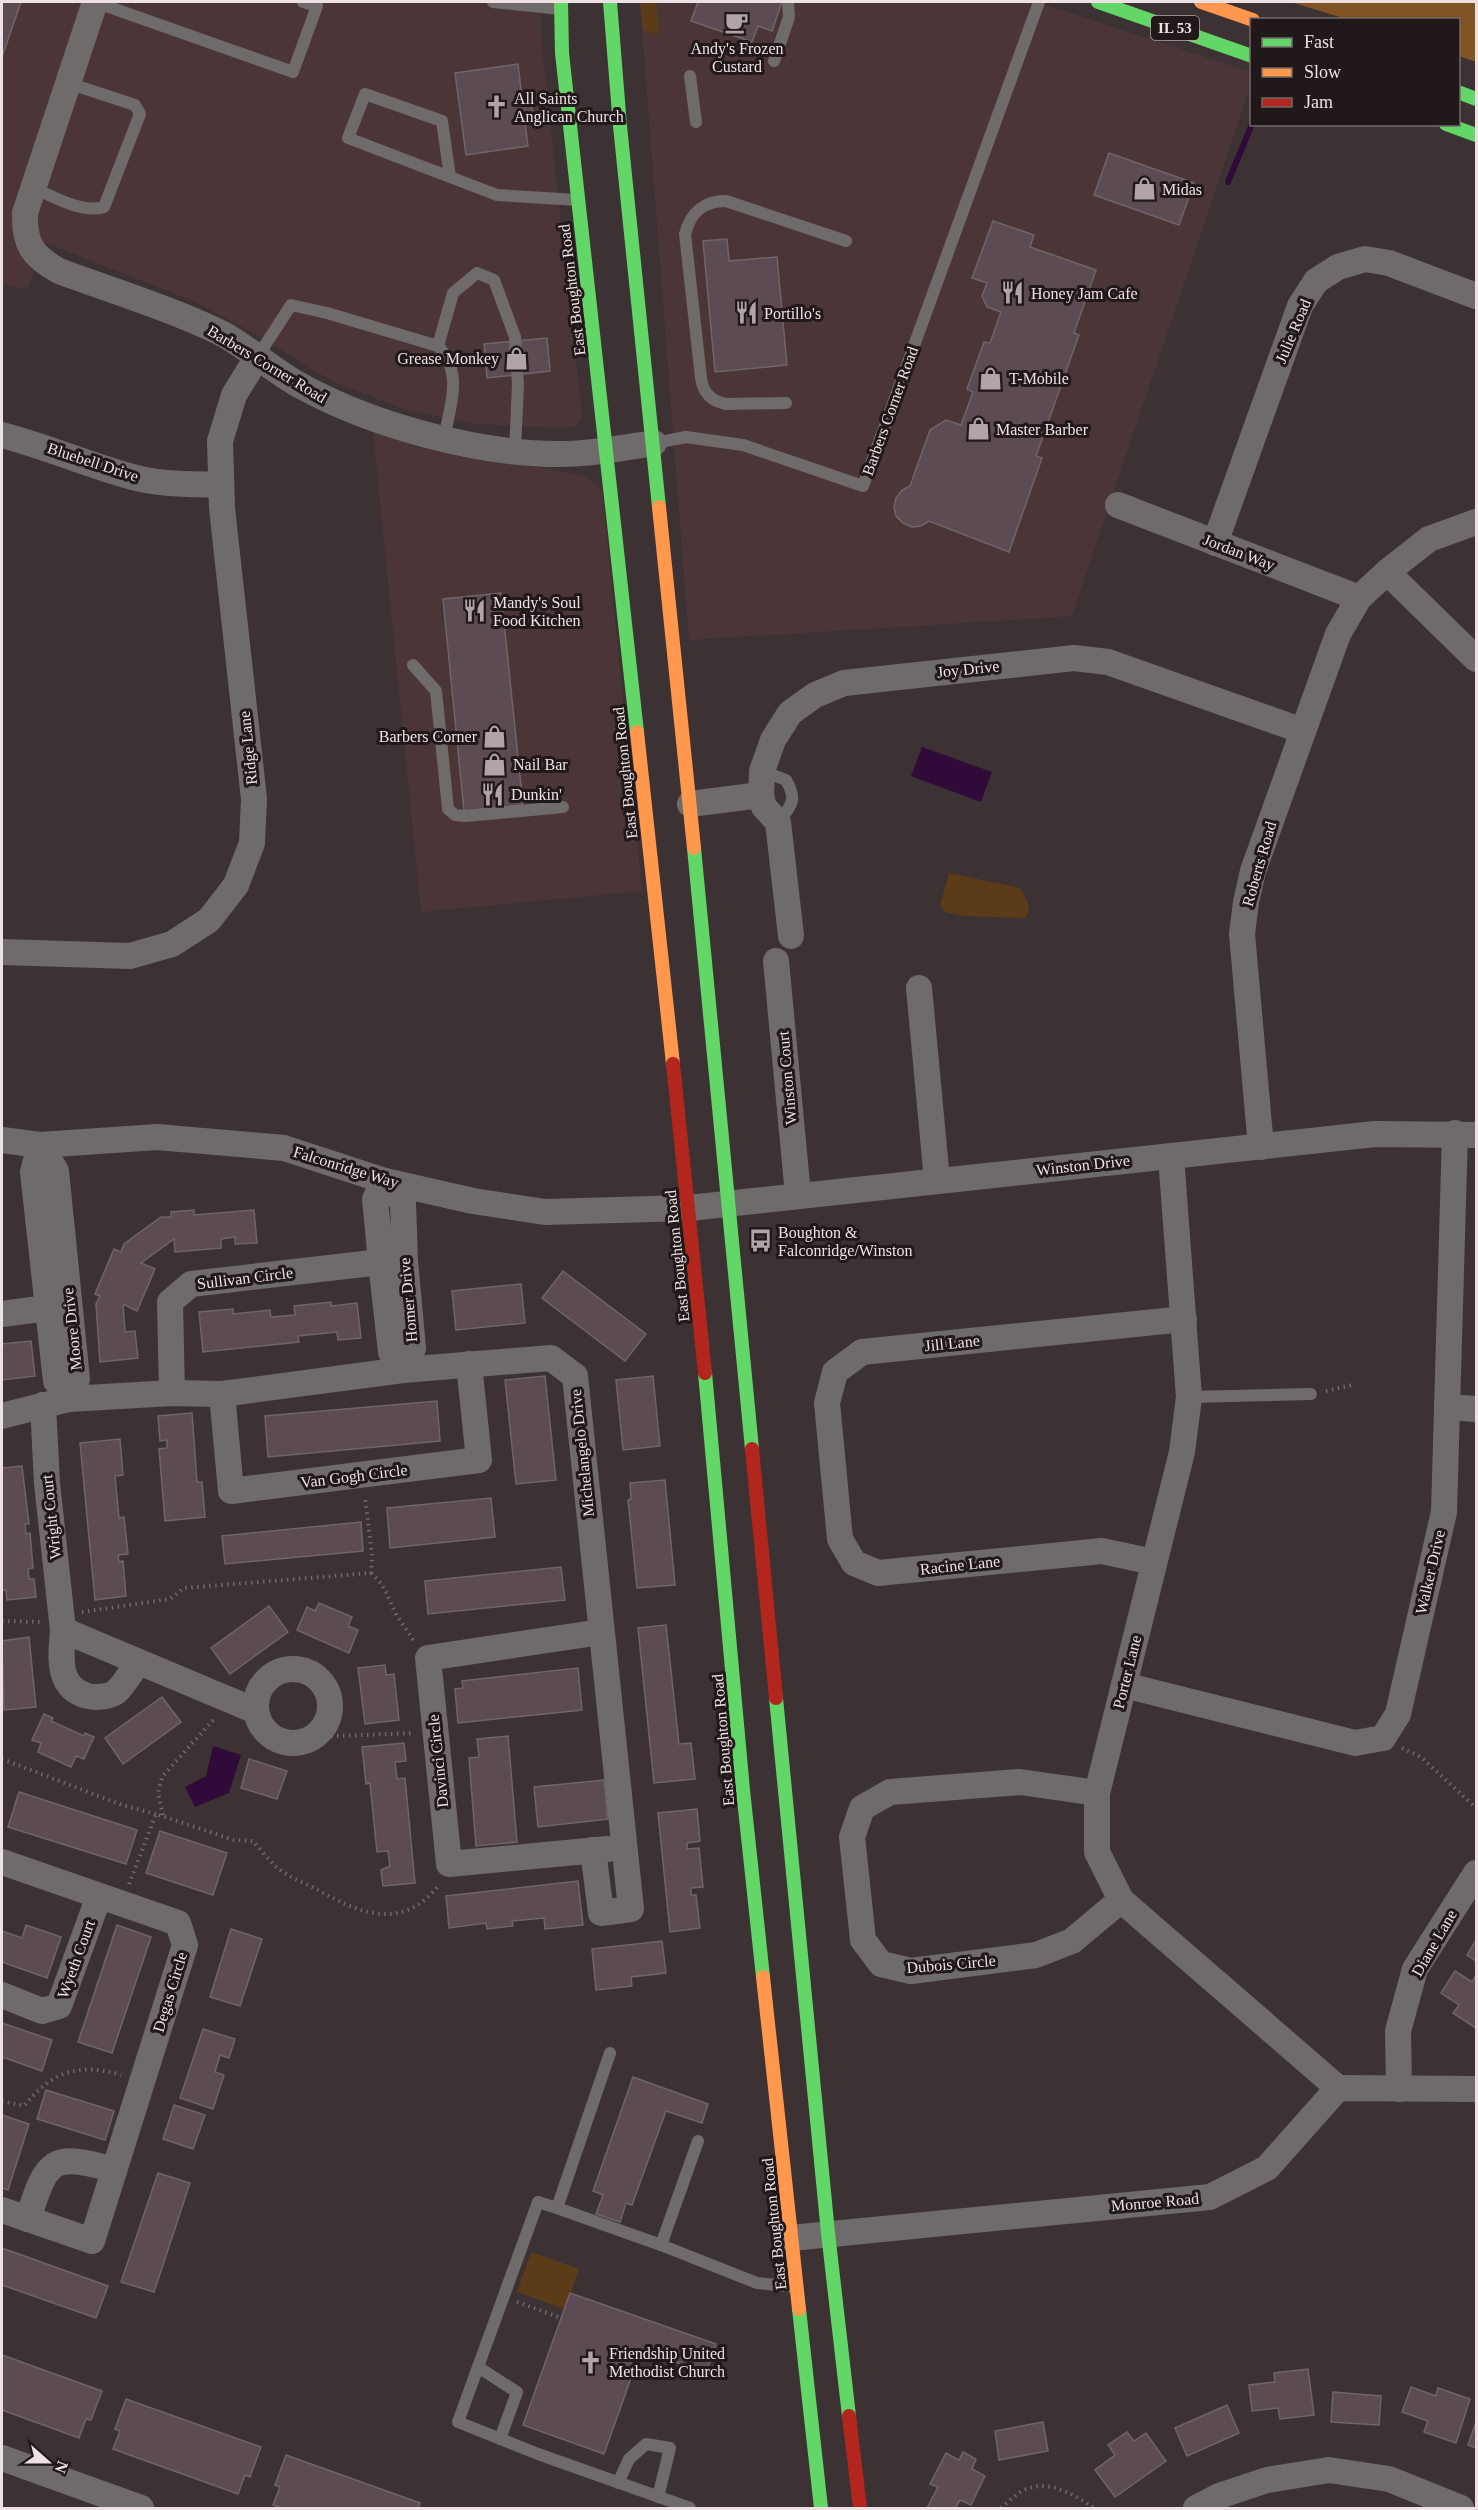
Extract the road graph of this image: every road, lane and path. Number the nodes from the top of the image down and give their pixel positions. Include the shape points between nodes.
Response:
1 (95, 2) edge
2 (303, 2) edge
3 (493, 2) edge
4 (610, 2) edge
5 (788, 2) edge
6 (1039, 2) edge
7 (1098, 2) edge
8 (1201, 2) edge
9 (561, 5) edge
10 (1250, 19) edge
11 (1250, 56) edge
12 (774, 61) dead end
13 (690, 76) dead end
14 (68, 82) junction
15 (1460, 93) edge
16 (1476, 99) edge
17 (696, 122) dead end
18 (1451, 126) edge
19 (1476, 135) edge
20 (450, 177) junction
21 (33, 188) junction
22 (578, 200) junction
23 (846, 241) dead end
24 (1476, 296) edge
25 (438, 346) junction
26 (258, 357) junction
27 (786, 403) dead end
28 (2, 435) edge
29 (444, 439) junction
30 (654, 443) junction
31 (515, 450) junction
32 (607, 451) junction
33 (221, 484) junction
34 (1118, 505) dead end
35 (1476, 522) edge
36 (1215, 543) junction
37 (1387, 572) junction
38 (1359, 598) junction
39 (1476, 659) edge
40 (413, 665) dead end
41 (1303, 731) junction
42 (762, 783) junction
43 (690, 804) junction
44 (563, 807) dead end
45 (791, 936) dead end
46 (2, 952) edge
47 (776, 961) dead end
48 (919, 988) dead end
49 (1466, 1134) edge
50 (2, 1140) edge
51 (40, 1145) junction
52 (1261, 1147) junction
53 (1171, 1156) junction
54 (937, 1180) junction
55 (385, 1181) junction
56 (798, 1195) junction
57 (729, 1204) junction
58 (689, 1208) junction
59 (381, 1262) junction
60 (47, 1308) junction
61 (2, 1314) edge
62 (1184, 1319) junction
63 (469, 1364) junction
64 (403, 1370) junction
65 (1352, 1385) dead end
66 (172, 1393) junction
67 (222, 1394) junction
68 (1311, 1394) joint
69 (1189, 1397) junction
70 (69, 1399) junction
71 (43, 1405) junction
72 (1448, 1407) junction
73 (1476, 1409) edge
74 (2, 1416) edge
75 (361, 1475) junction
76 (833, 1481) joint
77 (1154, 1562) junction
78 (371, 1573) junction
79 (2, 1621) edge
80 (62, 1622) junction
81 (601, 1632) junction
82 (428, 1658) junction
83 (138, 1662) junction
84 (1124, 1685) junction
85 (225, 1698) junction
86 (256, 1711) junction
87 (435, 1735) junction
88 (313, 1737) junction
89 (1383, 1738) junction
90 (2, 1759) edge
91 (1097, 1793) junction
92 (1476, 1808) edge
93 (156, 1814) junction
94 (163, 1815) junction
95 (623, 1847) junction
96 (593, 1850) junction
97 (2, 1862) edge
98 (449, 1864) junction
99 (1476, 1873) edge
100 (110, 1900) junction
101 (1120, 1900) junction
102 (2, 1995) edge
103 (610, 2054) dead end
104 (142, 2082) junction
105 (1338, 2088) junction
106 (1399, 2089) junction
107 (1476, 2089) edge
108 (2, 2101) edge
109 (698, 2141) dead end
110 (114, 2170) junction
111 (557, 2208) junction
112 (2, 2210) edge
113 (28, 2219) junction
114 (828, 2234) junction
115 (791, 2238) junction
116 (662, 2245) junction
117 (797, 2287) junction
118 (502, 2296) junction
119 (561, 2318) dead end
120 (478, 2367) junction
121 (500, 2439) junction
122 (2, 2458) edge
123 (618, 2483) junction
124 (658, 2497) junction
125 (141, 2508) edge
126 (690, 2508) edge
127 (821, 2508) edge
128 (860, 2508) edge
129 (1001, 2508) edge
130 (1094, 2508) edge
131 (1196, 2508) edge
132 (1461, 2508) edge

1 - 2 lane via 293,72 317,6
1 - 14 street, Barbers Corner Road
3 - 9 lane
4 - 30 main road
5 - 12 lane via 789,17
6 - 30 lane, Barbers Corner Road via 863,486 743,445 687,437
7 - 11 main road, IL 53
8 - 10 main road, IL 53
9 - 22 main road, East Boughton Road via 562,53
13 - 17 lane
14 - 21 street, Barbers Corner Road
14 - 21 lane via 135,105 140,114 104,207 84,208
15 - 16 main road
18 - 19 main road
20 - 20 lane via 348,138 365,94 442,121
20 - 22 lane via 497,195
21 - 26 street, Barbers Corner Road via 25,213 25,233 41,261 223,334
22 - 32 main road, East Boughton Road
23 - 27 lane via 726,201 704,205 688,222 688,256 701,378 706,393 718,403
24 - 36 street, Julie Road via 1389,263 1365,259 1338,267 1316,281 1300,306
25 - 26 lane via 291,305
25 - 29 lane via 449,358 454,384
25 - 31 lane via 453,293 477,273 494,280 514,337 518,384
26 - 29 street, Barbers Corner Road via 298,385 340,406
26 - 33 street, Ridge Lane via 234,395 220,441
28 - 33 street, Bluebell Drive via 131,477 174,484
29 - 31 street, Barbers Corner Road
30 - 32 street, Barbers Corner Road
30 - 43 main road
31 - 32 street, Barbers Corner Road via 558,454
32 - 58 main road, East Boughton Road
33 - 46 street, Ridge Lane via 254,800 252,843 236,885 209,920 172,944 130,956
34 - 36 street, Jordan Way
35 - 37 street, Roberts Road via 1429,539
36 - 38 street, Jordan Way
37 - 38 street, Roberts Road
37 - 39 street
38 - 41 street, Roberts Road via 1338,634
40 - 44 lane via 436,691 448,809 454,815
41 - 42 street, Joy Drive via 1108,662 1074,658 844,683 814,695 790,713 773,740
41 - 52 street, Roberts Road via 1253,871 1242,934
42 - 43 street
42 - 45 street via 764,807 778,822
43 - 57 main road
47 - 56 street, Winston Court
48 - 54 street
49 - 52 street, Winston Drive via 1375,1134
49 - 72 street, Walker Drive
50 - 51 street, Falconridge Way
51 - 55 street, Falconridge Way via 157,1137 284,1148
51 - 60 street, Moore Drive via 33,1172
51 - 70 street, Moore Drive via 56,1171 77,1379
52 - 53 street, Winston Drive
53 - 54 street, Winston Drive
53 - 62 street, Porter Lane
54 - 56 street, Winston Drive
55 - 58 street, Falconridge Way via 545,1212
55 - 59 street, Homer Drive via 375,1199
55 - 64 street, Homer Drive via 403,1203 413,1348
56 - 57 street, Winston Drive
57 - 58 street, Winston Drive
57 - 114 main road
58 - 115 main road, East Boughton Road via 743,1790
59 - 64 street, Homer Drive via 391,1352
59 - 66 street, Sullivan Circle via 191,1284 170,1302
60 - 61 street
60 - 70 street, Moore Drive via 56,1381
62 - 69 street, Porter Lane
62 - 76 street, Jill Lane via 862,1352 835,1372 827,1403
63 - 64 street, Michelangelo Drive
63 - 75 street, Van Gogh Circle via 479,1460
63 - 81 street, Michelangelo Drive via 551,1358 575,1376
64 - 67 street, Michelangelo Drive
65 - 68 path
66 - 67 street, Michelangelo Drive
66 - 70 street, Michelangelo Drive
67 - 75 street, Van Gogh Circle via 231,1491
68 - 69 lane
69 - 77 street, Porter Lane via 1182,1452
70 - 71 street, Michelangelo Drive
71 - 74 street, Michelangelo Drive
71 - 80 street, Wright Court
72 - 73 street
72 - 89 street, Walker Drive via 1444,1512 1398,1714
75 - 78 path via 370,1532
76 - 77 street, Racine Lane via 840,1539 854,1563 878,1573 1102,1551
77 - 84 street, Porter Lane
78 - 80 path via 184,1588 170,1599
78 - 82 path via 382,1583 395,1612
79 - 80 path
80 - 83 street
80 - 83 street, Wright Court via 63,1676 80,1693 104,1697 116,1692
81 - 82 street
81 - 95 street, Michelangelo Drive
82 - 87 street, Davinci Circle
83 - 85 street
84 - 89 street via 1355,1743
84 - 91 street, Porter Lane
85 - 86 street
85 - 94 path via 212,1723 162,1777 158,1793
86 - 88 street via 261,1725 284,1742 298,1743
86 - 88 street via 257,1697 274,1674 288,1669 303,1670 326,1687 330,1701 323,1729
87 - 88 path
87 - 98 street, Davinci Circle
89 - 92 path via 1421,1757
90 - 93 path via 122,1806
91 - 101 street, Porter Lane via 1097,1852
91 - 101 street, Dubois Circle via 1020,1782 890,1792 862,1808 852,1837 863,1940 881,1964 911,1971 1036,1955 1072,1941
93 - 94 path
93 - 100 path
94 - 98 path via 234,1840 253,1841 283,1873 344,1905 384,1915 417,1906 443,1880
95 - 96 street
95 - 96 street, Michelangelo Drive via 632,1909 601,1913
96 - 98 street
97 - 100 street, Degas Circle
99 - 106 street, Diane Lane via 1415,1969 1398,2031
100 - 102 street, Wyeth Court via 59,2006 42,2011
100 - 104 street, Degas Circle via 178,1923 185,1944
101 - 105 street, Porter Lane
103 - 111 lane
104 - 108 path via 104,2070 78,2070 57,2075 24,2106
104 - 110 street, Degas Circle
105 - 106 street
105 - 114 street, Monroe Road via 1267,2168 1210,2197
106 - 107 street
109 - 116 lane
110 - 113 street via 80,2160 59,2163 43,2177
110 - 113 street, Degas Circle via 92,2241
111 - 116 lane
111 - 118 lane via 538,2202
112 - 113 street, Degas Circle
114 - 115 street, Monroe Road
114 - 128 main road
115 - 117 main road, East Boughton Road
116 - 117 lane via 757,2283
117 - 127 main road, East Boughton Road
118 - 119 path
118 - 120 lane
120 - 121 lane via 517,2392
120 - 121 lane via 458,2422
121 - 123 lane
122 - 125 street
123 - 124 lane
123 - 124 lane via 629,2459 646,2444 670,2448
124 - 126 lane
129 - 130 path via 1021,2491 1044,2486 1059,2488
131 - 132 street via 1267,2480 1329,2470 1389,2480

